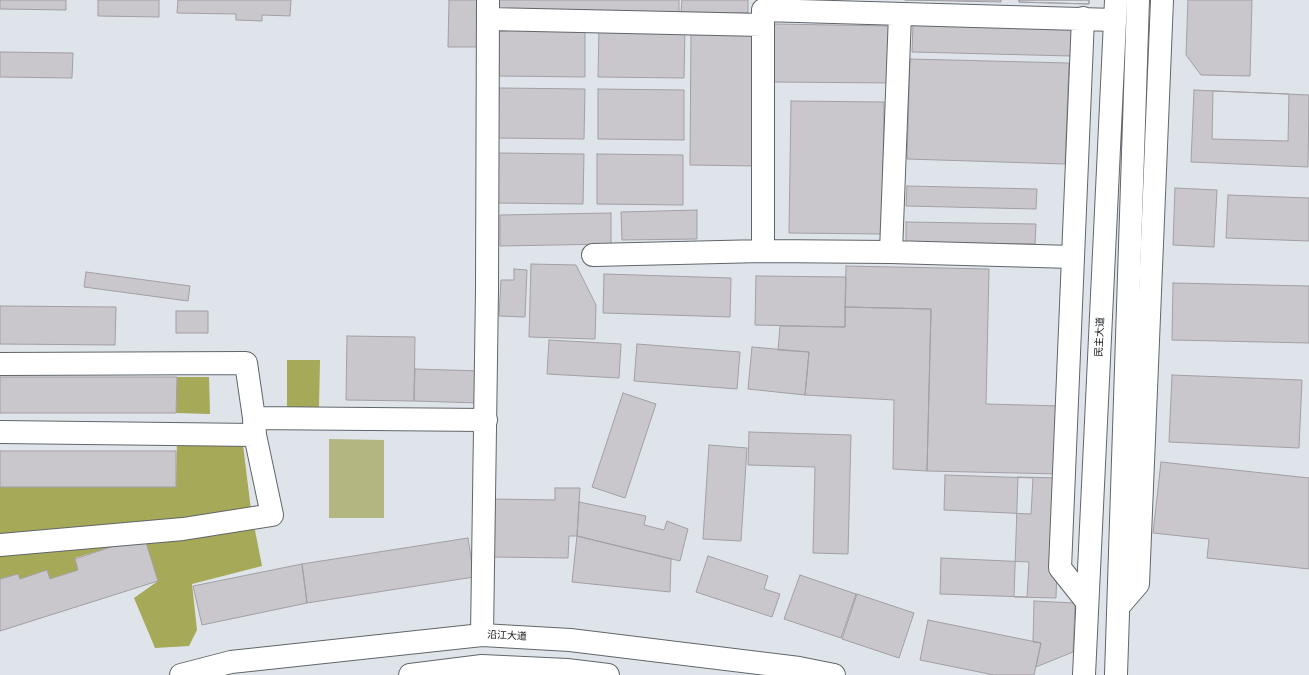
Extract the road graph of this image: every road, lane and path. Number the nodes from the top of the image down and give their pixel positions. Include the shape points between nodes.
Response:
1 (1138, 0) edge
2 (1162, 0) edge
3 (1011, 8) edge
4 (488, 10) edge
5 (1115, 10) edge
6 (763, 12) edge
7 (900, 14) junction
8 (1083, 18) junction
9 (763, 251) junction
10 (892, 252) junction
11 (593, 255) dead end
12 (1073, 257) junction
13 (0, 364) edge
14 (486, 420) junction
15 (254, 427) junction
16 (0, 432) edge
17 (0, 545) edge
18 (1087, 602) junction
19 (1119, 606) junction
20 (482, 635) junction
21 (181, 675) edge
22 (410, 675) edge
23 (608, 675) edge
24 (834, 675) edge
25 (1084, 675) edge
26 (1116, 675) edge

1 - 19 main road
2 - 19 main road via 1138,584
3 - 7 main road
3 - 8 main road
4 - 6 main road
4 - 14 main road
5 - 8 main road
5 - 18 main road, 民主大道
6 - 7 main road
6 - 9 main road
7 - 10 main road
8 - 12 main road
9 - 10 main road
9 - 11 main road
10 - 12 main road
12 - 18 main road via 1060,568
13 - 15 main road via 246,363
14 - 15 main road
14 - 20 main road
15 - 16 main road
15 - 17 main road via 272,515 183,529
18 - 25 main road, 民主大道
19 - 26 main road
20 - 21 main road, 沿江大道 via 231,662
20 - 24 main road, 沿江大道 via 570,640 799,668
22 - 23 main road via 482,666 567,670

